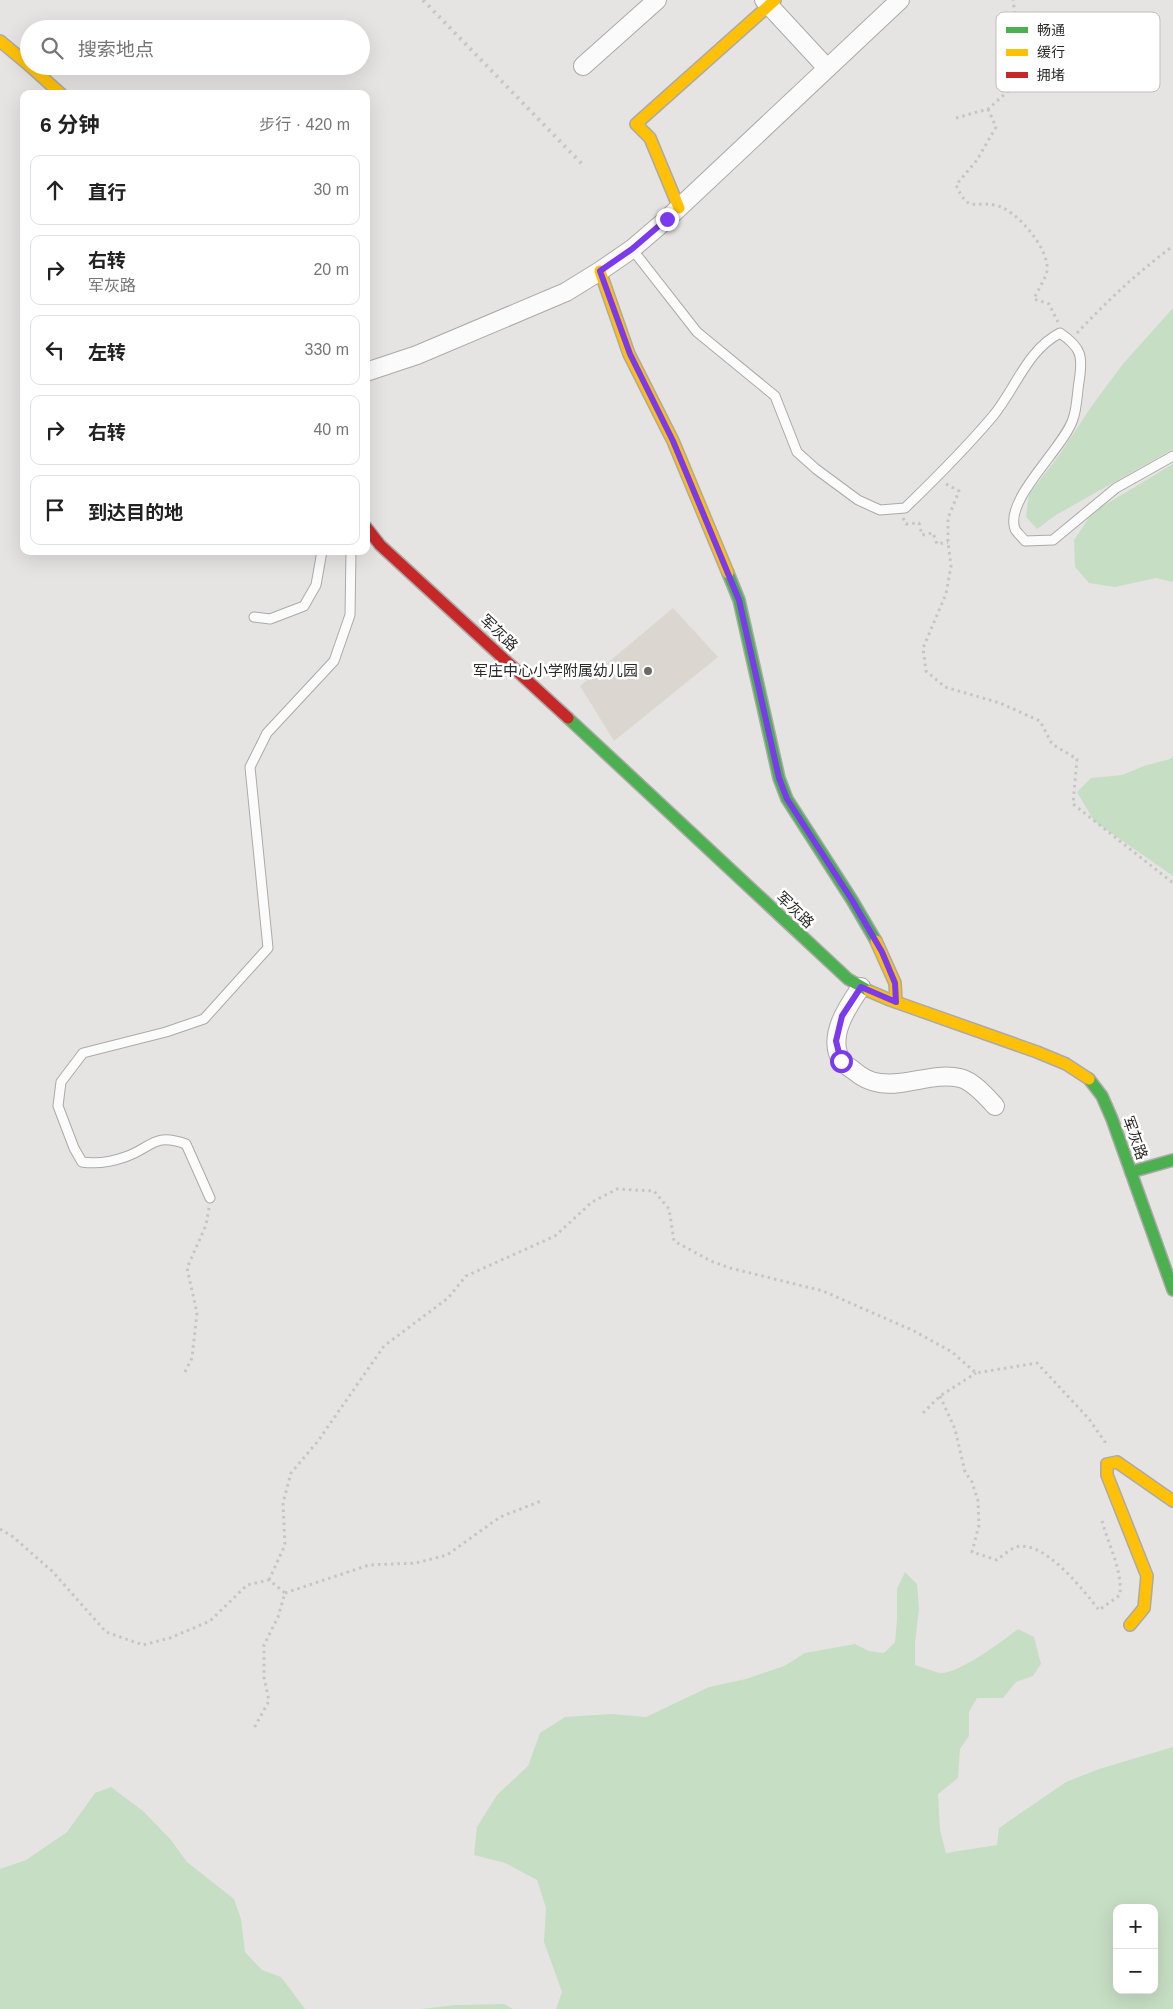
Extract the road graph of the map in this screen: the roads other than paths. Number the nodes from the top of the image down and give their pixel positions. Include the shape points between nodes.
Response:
1 (657, 0) edge
2 (900, 0) edge
3 (770, 2) edge
4 (0, 41) edge
5 (20, 58) edge
6 (583, 66) dead end
7 (827, 68) junction
8 (39, 75) edge
9 (56, 90) edge
10 (679, 208) junction
11 (632, 249) junction
12 (600, 271) junction
13 (370, 371) edge
14 (1173, 456) edge
15 (370, 532) edge
16 (321, 555) edge
17 (351, 555) edge
18 (254, 617) dead end
19 (861, 987) junction
20 (896, 1002) junction
21 (995, 1106) dead end
22 (1173, 1160) edge
23 (1131, 1172) junction
24 (210, 1198) road end
25 (1173, 1290) edge
26 (1173, 1501) edge
27 (1130, 1625) dead end

1 - 6 street
2 - 7 street
3 - 7 street
3 - 10 street via 636,124 650,138
4 - 5 street
7 - 10 street
8 - 9 street
10 - 11 street
11 - 12 street
11 - 14 lane via 697,332 775,396 797,452 858,500 880,510 905,508 994,415 1030,359 1048,340 1060,333 1075,344 1082,363 1073,420 1023,492 1015,513 1015,528 1025,541 1053,540 1116,488
12 - 13 street via 566,292 417,355
12 - 20 street via 630,354 673,441 739,600 779,778 787,799 882,952 895,983
15 - 19 street, 军灰路 via 598,748
16 - 18 lane via 316,585 304,606 270,619
17 - 24 lane via 350,615 334,661 267,732 250,767 268,948 204,1019 83,1053 61,1082 58,1106 82,1162 95,1164 125,1157 154,1141 171,1139 186,1144
19 - 20 street, 军灰路
19 - 21 street via 842,1016 836,1041 841,1061 861,1076 880,1083 961,1078 981,1091
20 - 23 street, 军灰路 via 1037,1052 1088,1077 1102,1096
22 - 23 street
23 - 25 street, 军灰路
26 - 27 street via 1117,1462 1107,1464 1108,1475 1147,1576 1144,1608

